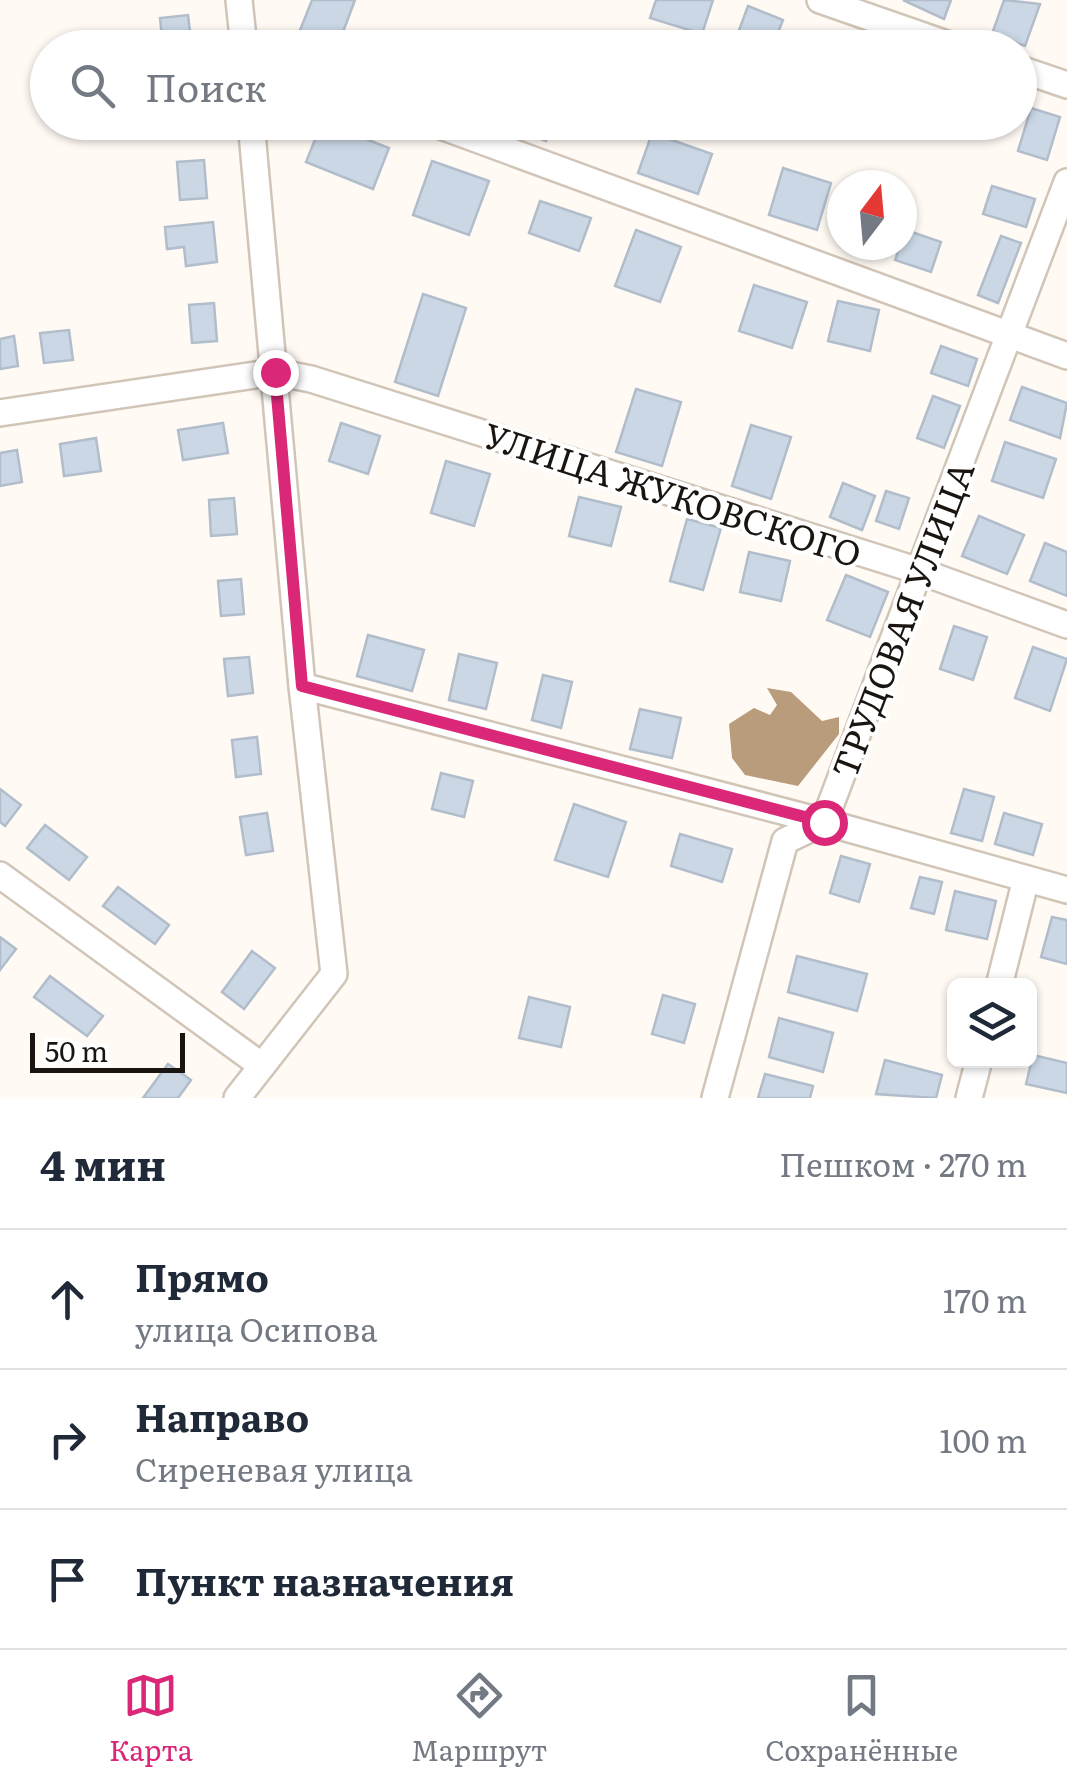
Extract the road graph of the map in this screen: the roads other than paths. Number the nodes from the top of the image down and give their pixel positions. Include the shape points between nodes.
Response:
1 (239, 0) edge
2 (820, 0) edge
3 (242, 30) edge
4 (906, 30) edge
5 (1037, 75) edge
6 (1067, 86) edge
7 (253, 140) edge
8 (479, 140) edge
9 (1067, 182) edge
10 (1011, 335) junction
11 (1067, 356) edge
12 (275, 372) junction
13 (0, 413) edge
14 (920, 571) junction
15 (1067, 625) edge
16 (302, 686) junction
17 (824, 822) junction
18 (0, 875) edge
19 (1026, 879) junction
20 (1067, 890) edge
21 (1001, 978) edge
22 (262, 1066) junction
23 (977, 1068) edge
24 (237, 1098) edge
25 (715, 1098) edge
26 (969, 1098) edge

1 - 3 street
2 - 4 street
5 - 6 street
7 - 12 street
8 - 10 street
9 - 10 street, ТРУДОВАЯ УЛИЦА
10 - 11 street
10 - 14 street, ТРУДОВАЯ УЛИЦА
12 - 13 street
12 - 14 street, УЛИЦА ЖУКОВСКОГО
12 - 16 street
14 - 15 street, УЛИЦА ЖУКОВСКОГО
14 - 17 street, ТРУДОВАЯ УЛИЦА
16 - 17 street
16 - 22 street via 334,974
17 - 19 street
17 - 25 street, ТРУДОВАЯ УЛИЦА via 785,841
18 - 22 street
19 - 20 street
19 - 21 street
22 - 24 street
23 - 26 street

